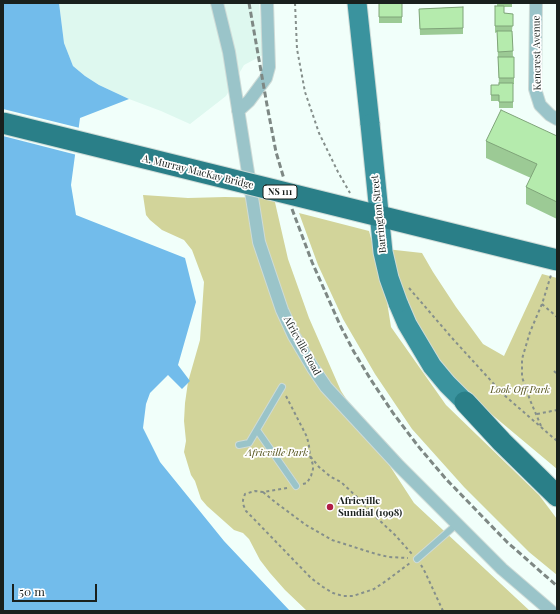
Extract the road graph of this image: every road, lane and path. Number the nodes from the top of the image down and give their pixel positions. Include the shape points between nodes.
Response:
1 (217, 3) edge
2 (267, 3) edge
3 (295, 3) edge
4 (357, 3) edge
5 (536, 3) edge
6 (238, 111) junction
7 (557, 119) edge
8 (3, 123) edge
9 (350, 192) dead end
10 (555, 265) edge
11 (409, 288) dead end
12 (542, 304) junction
13 (557, 318) edge
14 (554, 371) dead end
15 (557, 374) edge
16 (282, 387) joint
17 (465, 402) junction
18 (557, 410) edge
19 (537, 414) junction
20 (542, 428) junction
21 (257, 430) junction
22 (557, 441) edge
23 (239, 446) dead end
24 (310, 456) junction
25 (557, 478) edge
26 (296, 486) junction
27 (263, 492) junction
28 (557, 496) edge
29 (457, 524) junction
30 (417, 559) junction
31 (443, 611) edge
32 (551, 611) edge

1 - 6 street, Africville Road via 229,52
2 - 6 street via 269,67 266,78
3 - 9 path via 297,49 305,92 319,133
4 - 17 main road, Barrington Street, bridge via 383,252 389,278 407,324 432,366
5 - 7 street, Kencrest Avenue via 535,89 540,105 550,116
6 - 29 street, Africville Road via 259,242 282,310 294,336 326,387
8 - 10 highway, A. Murray MacKay Bridge / NS 111, bridge
10 - 12 path
11 - 20 path via 504,395
12 - 13 path
12 - 19 path via 522,359 522,377
14 - 15 path
16 - 21 lane
16 - 24 path via 306,437
17 - 25 highway
17 - 28 highway
18 - 19 path
19 - 20 path
20 - 22 path
21 - 23 lane via 249,443
21 - 26 lane
24 - 26 path via 313,465 311,476 307,483
24 - 30 path via 330,477 341,482 358,498
26 - 27 path
27 - 30 path via 306,525 332,540 389,557
27 - 30 path via 245,494 243,504 246,510 311,578 333,593 353,596 374,589
29 - 30 lane
29 - 32 street, Africville Road via 502,569
30 - 31 path

